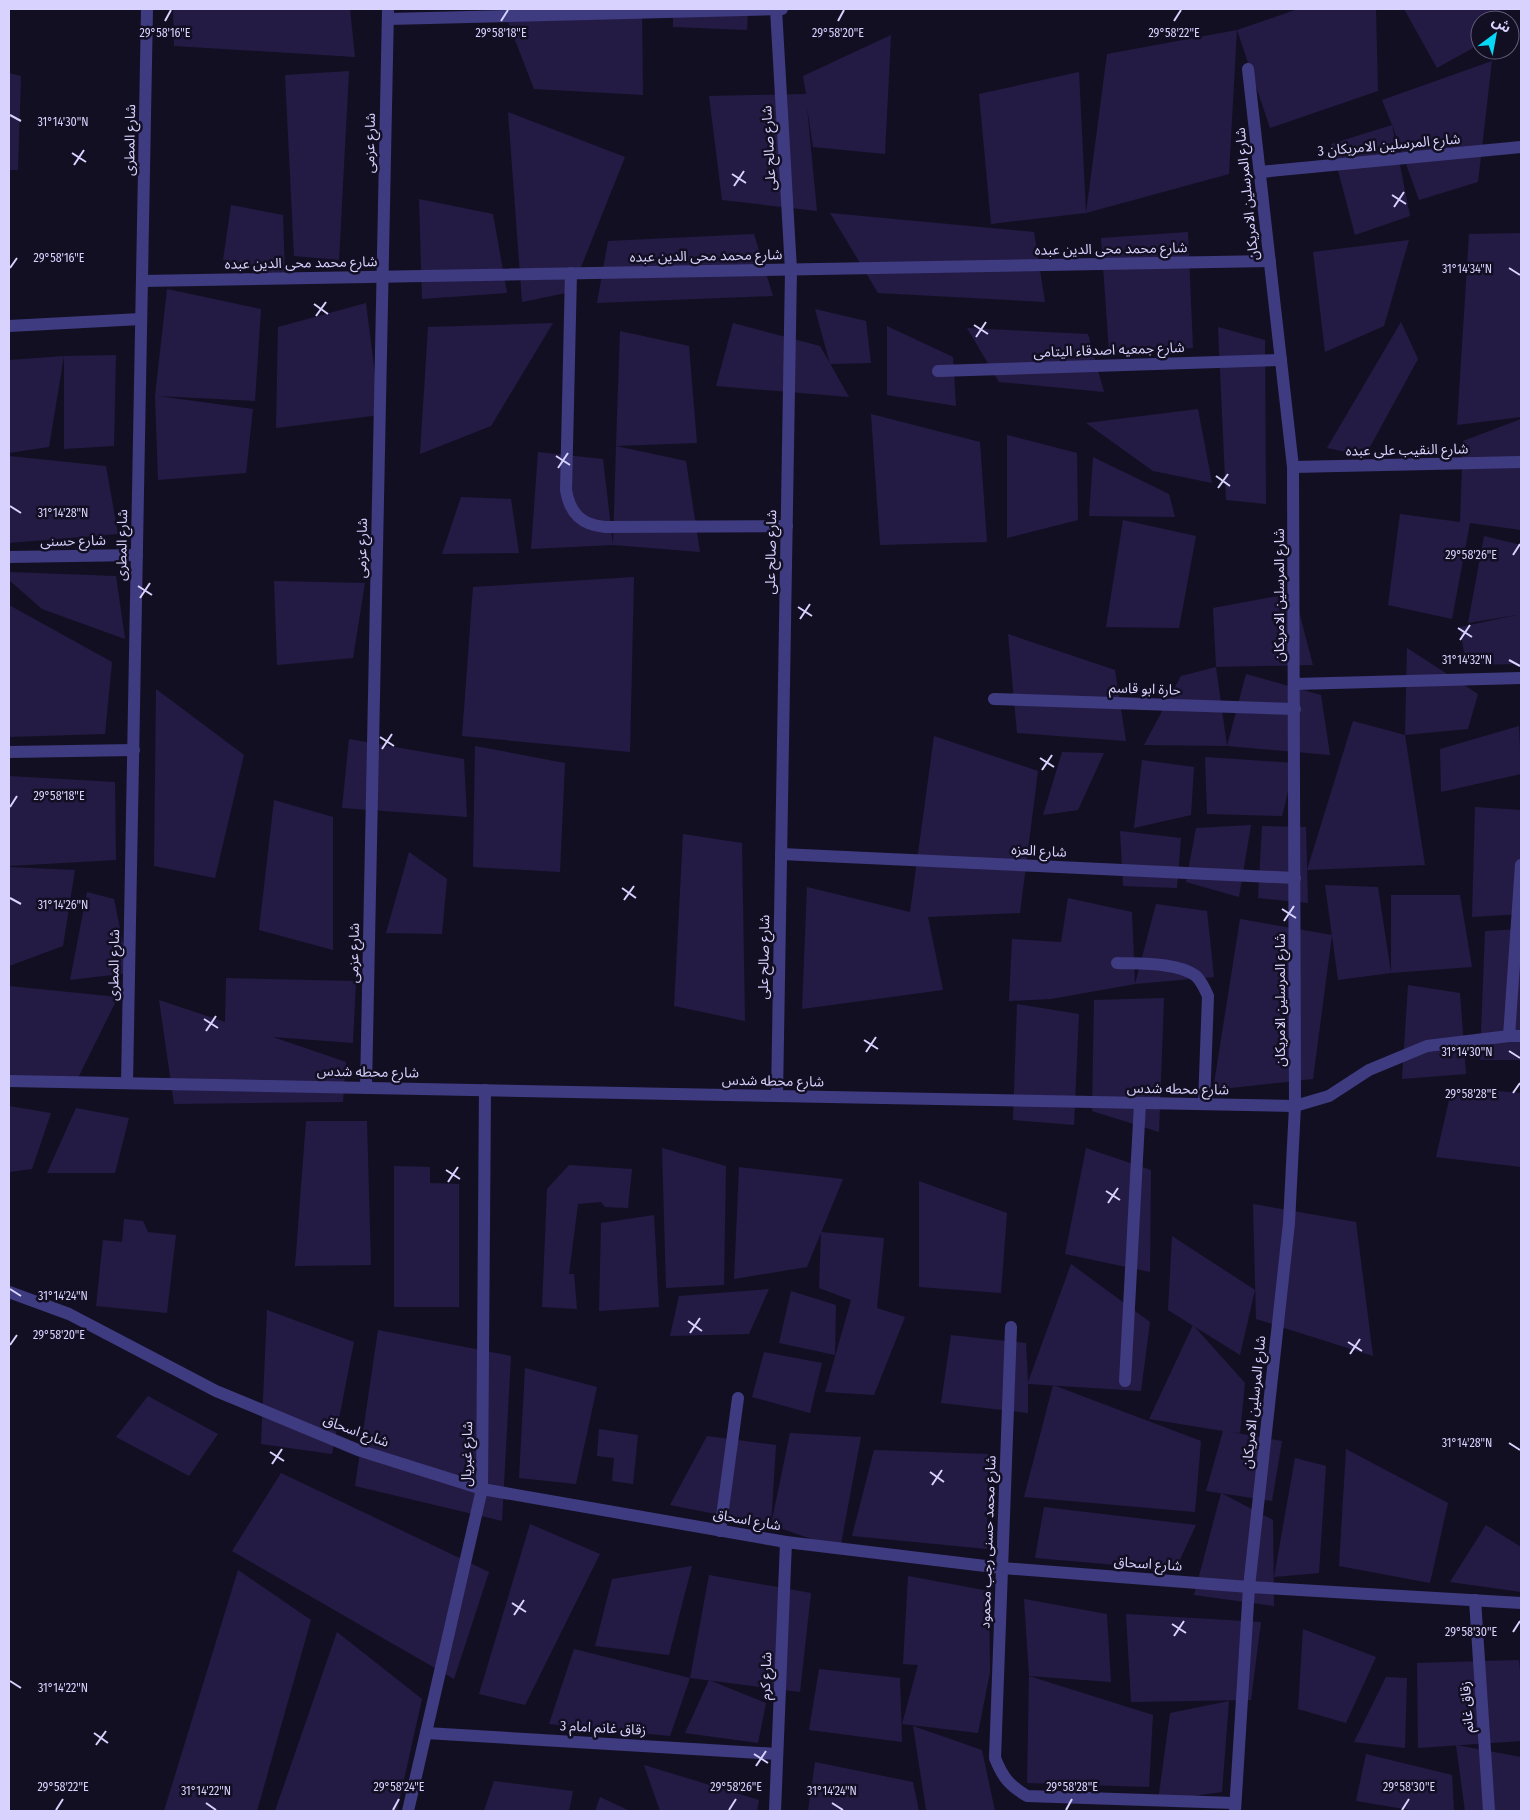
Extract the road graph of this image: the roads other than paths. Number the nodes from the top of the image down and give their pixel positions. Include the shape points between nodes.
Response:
1 (147, 9) edge
2 (778, 9) edge
3 (388, 14) edge
4 (1248, 69) dead end
5 (1521, 147) edge
6 (1260, 172) junction
7 (1270, 261) junction
8 (791, 270) junction
9 (571, 273) junction
10 (383, 277) junction
11 (142, 281) junction
12 (141, 320) junction
13 (9, 326) edge
14 (1281, 360) junction
15 (938, 371) dead end
16 (1521, 462) edge
17 (1293, 467) junction
18 (787, 526) junction
19 (137, 555) junction
20 (9, 557) edge
21 (1521, 678) edge
22 (1295, 684) junction
23 (994, 699) dead end
24 (1295, 709) junction
25 (134, 750) junction
26 (9, 752) edge
27 (781, 854) junction
28 (1521, 865) edge
29 (1295, 878) junction
30 (1117, 963) dead end
31 (1515, 1036) edge
32 (9, 1081) edge
33 (127, 1082) junction
34 (366, 1088) junction
35 (484, 1090) junction
36 (777, 1096) junction
37 (1140, 1103) junction
38 (1204, 1104) junction
39 (1295, 1106) junction
40 (9, 1292) edge
41 (1011, 1327) dead end
42 (1125, 1381) dead end
43 (738, 1398) dead end
44 (482, 1490) junction
45 (720, 1531) junction
46 (786, 1542) junction
47 (1002, 1568) junction
48 (1249, 1586) junction
49 (1475, 1600) junction
50 (1521, 1603) edge
51 (426, 1733) junction
52 (777, 1754) junction
53 (1235, 1807) edge
54 (408, 1811) edge
55 (775, 1811) edge
56 (1489, 1811) edge

1 - 11 street, شارع المطرى
2 - 3 street
2 - 8 street, شارع صالح على
3 - 10 street, شارع عزمى
4 - 6 street, شارع المرسلين الامريكان
5 - 6 street, شارع المرسلين الامريكان 3
6 - 7 street, شارع المرسلين الامريكان
7 - 8 street, شارع محمد محى الدين عبده
7 - 14 street, شارع المرسلين الامريكان
8 - 9 street, شارع محمد محى الدين عبده
8 - 18 street, شارع صالح على
9 - 10 street, شارع محمد محى الدين عبده
9 - 18 street via 566,490 574,512 593,526 605,527
10 - 11 street, شارع محمد محى الدين عبده
10 - 34 street, شارع عزمى
11 - 12 street, شارع المطرى
12 - 13 street
12 - 19 street, شارع المطرى
14 - 15 street, شارع جمعيه اصدقاء اليتامى
14 - 17 street, شارع المرسلين الامريكان
16 - 17 street, شارع النقيب على عبده
17 - 22 street, شارع المرسلين الامريكان
18 - 27 street, شارع صالح على
19 - 20 street, شارع حسنى
19 - 25 street, شارع المطرى
21 - 22 street
22 - 24 street, شارع المرسلين الامريكان
23 - 24 street, حارة ابو قاسم
24 - 29 street, شارع المرسلين الامريكان
25 - 26 street
25 - 33 street, شارع المطرى
27 - 29 street, شارع العزه
27 - 36 street, شارع صالح على
28 - 31 street
29 - 39 street, شارع المرسلين الامريكان
30 - 38 street via 1186,970 1204,986 1208,996
31 - 39 street, شارع محطه شدس via 1427,1046 1369,1070 1329,1096
32 - 33 street, شارع محطه شدس
33 - 34 street, شارع محطه شدس
34 - 35 street, شارع محطه شدس
35 - 36 street, شارع محطه شدس
35 - 44 street, شارع غبريال
36 - 37 street, شارع محطه شدس
37 - 38 street, شارع محطه شدس
37 - 42 street
38 - 39 street, شارع محطه شدس
39 - 48 street, شارع المرسلين الامريكان via 1289,1223
40 - 44 street, شارع اسحاق via 69,1314 216,1391 358,1450
41 - 47 street, شارع محمد حسنى رجب محمود
43 - 45 street
44 - 45 street, شارع اسحاق
44 - 51 street, شارع غبريال
45 - 46 street, شارع اسحاق
46 - 47 street, شارع اسحاق
46 - 52 street, شارع كرم
47 - 48 street, شارع اسحاق
47 - 53 street, شارع محمد حسنى رجب محمود via 995,1758 1001,1774 1012,1787 1027,1796
48 - 49 street, شارع اسحاق
48 - 53 street, شارع المرسلين الامريكان
49 - 50 street, شارع اسحاق
49 - 56 street, زقاق غانم
51 - 52 street, زقاق غانم امام 3
51 - 54 street, شارع غبريال
52 - 55 street, شارع كرم

